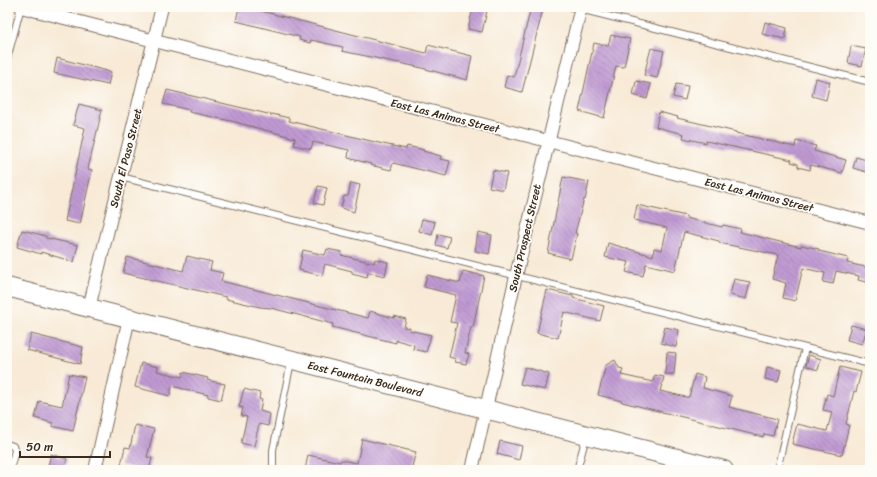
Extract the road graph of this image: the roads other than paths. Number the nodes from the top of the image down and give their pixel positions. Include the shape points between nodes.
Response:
1 (21, 7) edge
2 (162, 7) edge
3 (578, 8) edge
4 (154, 41) junction
5 (7, 59) edge
6 (870, 82) edge
7 (548, 142) junction
8 (121, 177) junction
9 (870, 223) edge
10 (516, 276) junction
11 (7, 287) edge
12 (89, 308) junction
13 (128, 318) junction
14 (805, 348) junction
15 (292, 360) junction
16 (870, 364) edge
17 (485, 410) junction
18 (586, 435) junction
19 (7, 444) edge
20 (679, 465) edge
21 (10, 470) edge
22 (95, 470) edge
23 (274, 470) edge
24 (472, 470) edge
25 (577, 470) edge
26 (724, 470) edge
27 (777, 470) edge

1 - 4 street, East Las Animas Street
1 - 5 lane
2 - 4 street, South El Paso Street
3 - 6 lane
3 - 7 street, South Prospect Street
4 - 7 street, East Las Animas Street
4 - 8 street, South El Paso Street
7 - 9 street, East Las Animas Street
7 - 10 street, South Prospect Street
8 - 10 lane
8 - 12 street, South El Paso Street
10 - 14 lane
10 - 17 street, South Prospect Street
11 - 12 main road, East Fountain Boulevard
12 - 13 main road, East Fountain Boulevard
13 - 15 main road, East Fountain Boulevard
13 - 22 street
14 - 16 lane
14 - 27 lane
15 - 17 main road, East Fountain Boulevard
15 - 23 lane via 274,450
17 - 18 main road, East Fountain Boulevard
17 - 24 street, South Prospect Street
18 - 20 main road, East Fountain Boulevard
18 - 25 lane
19 - 21 lane via 15,450
20 - 26 main road, East Fountain Boulevard

